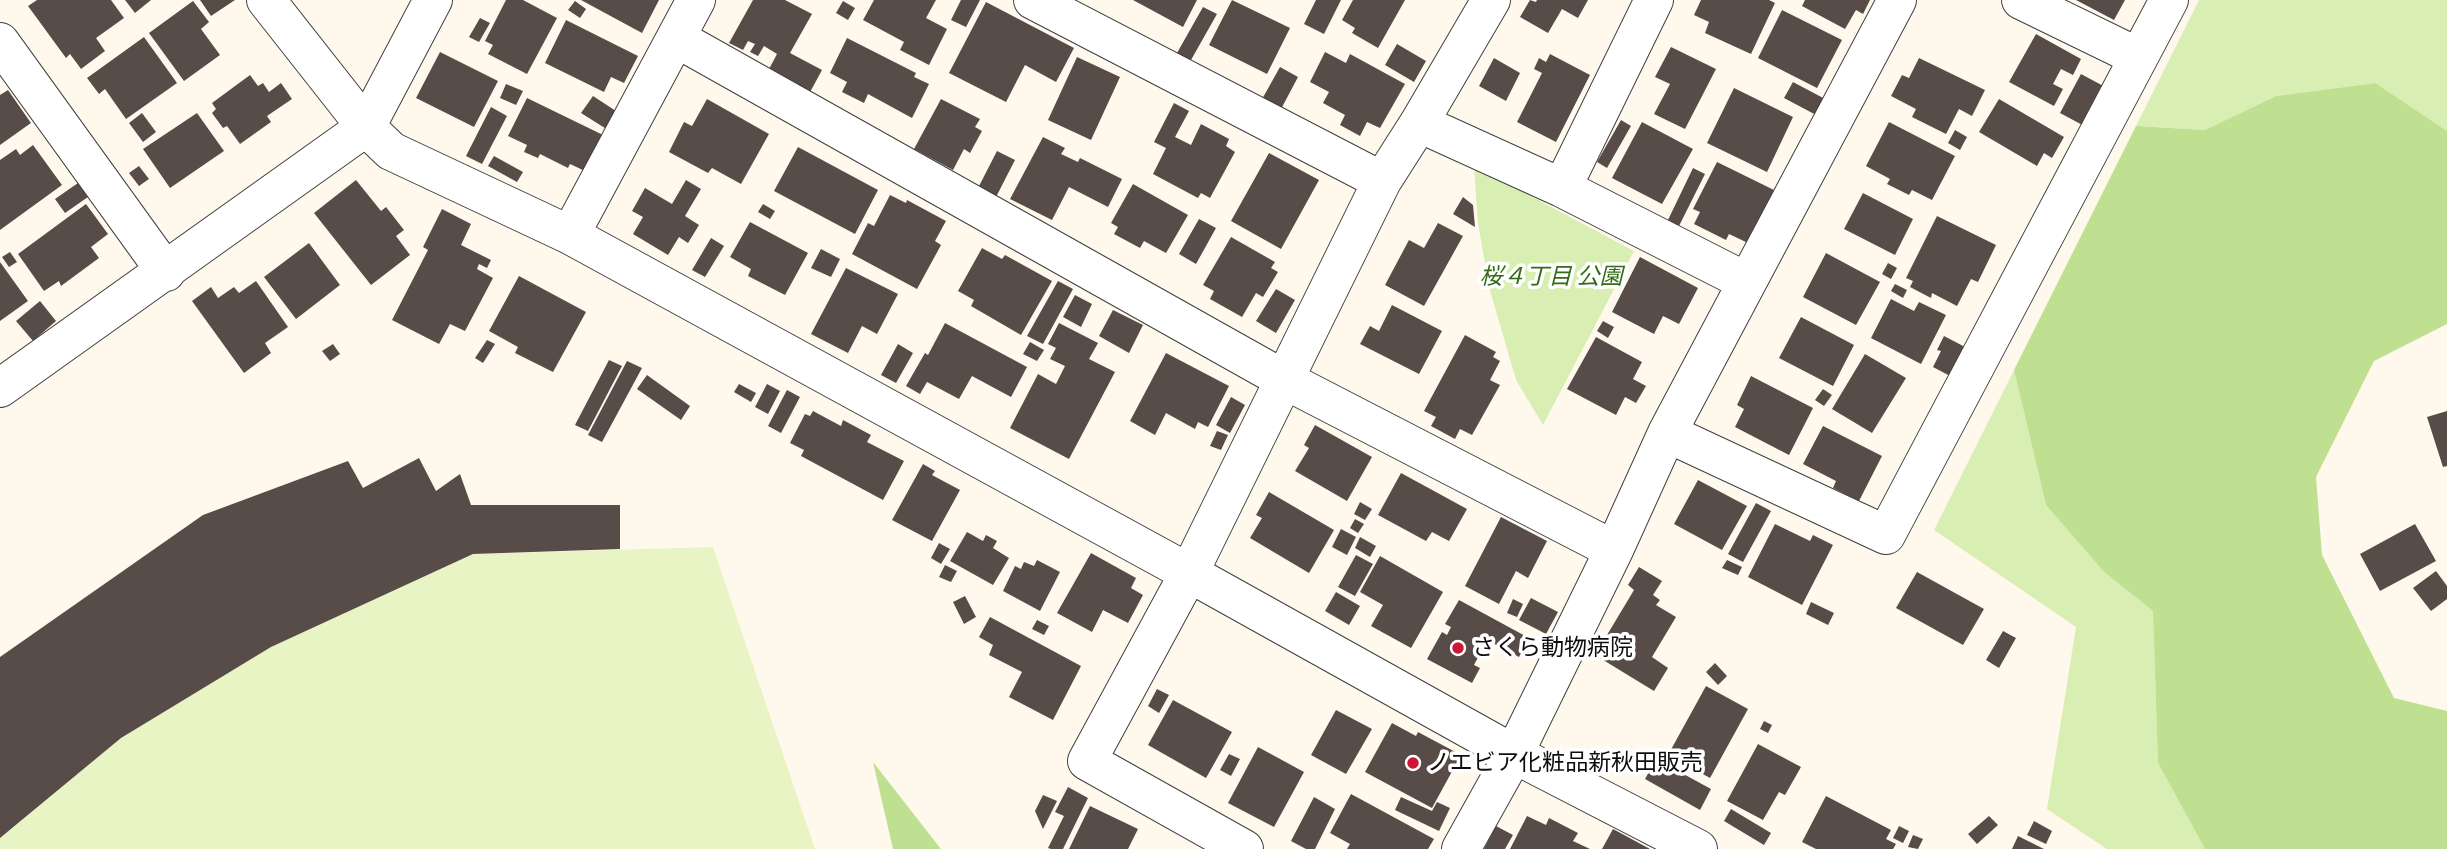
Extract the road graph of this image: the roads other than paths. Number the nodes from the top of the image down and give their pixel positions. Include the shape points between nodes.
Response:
1 (266, 0) edge
2 (433, 0) edge
3 (696, 0) edge
4 (1033, 0) edge
5 (1654, 0) edge
6 (1897, 0) edge
7 (2021, 0) edge
8 (2169, 0) edge
9 (1486, 2) edge
10 (676, 38) junction
11 (0, 42) edge
12 (2138, 57) junction
13 (1419, 123) junction
14 (366, 127) junction
15 (1382, 181) junction
16 (1562, 187) junction
17 (570, 235) junction
18 (166, 272) junction
19 (1747, 282) junction
20 (1286, 380) junction
21 (0, 388) edge
22 (1667, 433) junction
23 (1614, 550) junction
24 (1189, 573) junction
25 (1514, 754) junction
26 (1244, 849) edge
27 (1461, 849) edge
28 (1698, 849) edge

1 - 14 street
2 - 14 street
3 - 10 street
4 - 15 street
5 - 16 street
6 - 19 street
7 - 12 street
8 - 12 street
9 - 13 street
10 - 17 street
10 - 20 street
11 - 18 street
12 - 22 street via 1886,535
13 - 15 street
13 - 16 street
14 - 17 street via 391,151
14 - 18 street
15 - 20 street
16 - 19 street
17 - 24 street
18 - 21 street
19 - 22 street
20 - 23 street
20 - 24 street
22 - 23 street
23 - 25 street
24 - 25 street
24 - 26 street via 1087,761
25 - 27 street
25 - 28 street

